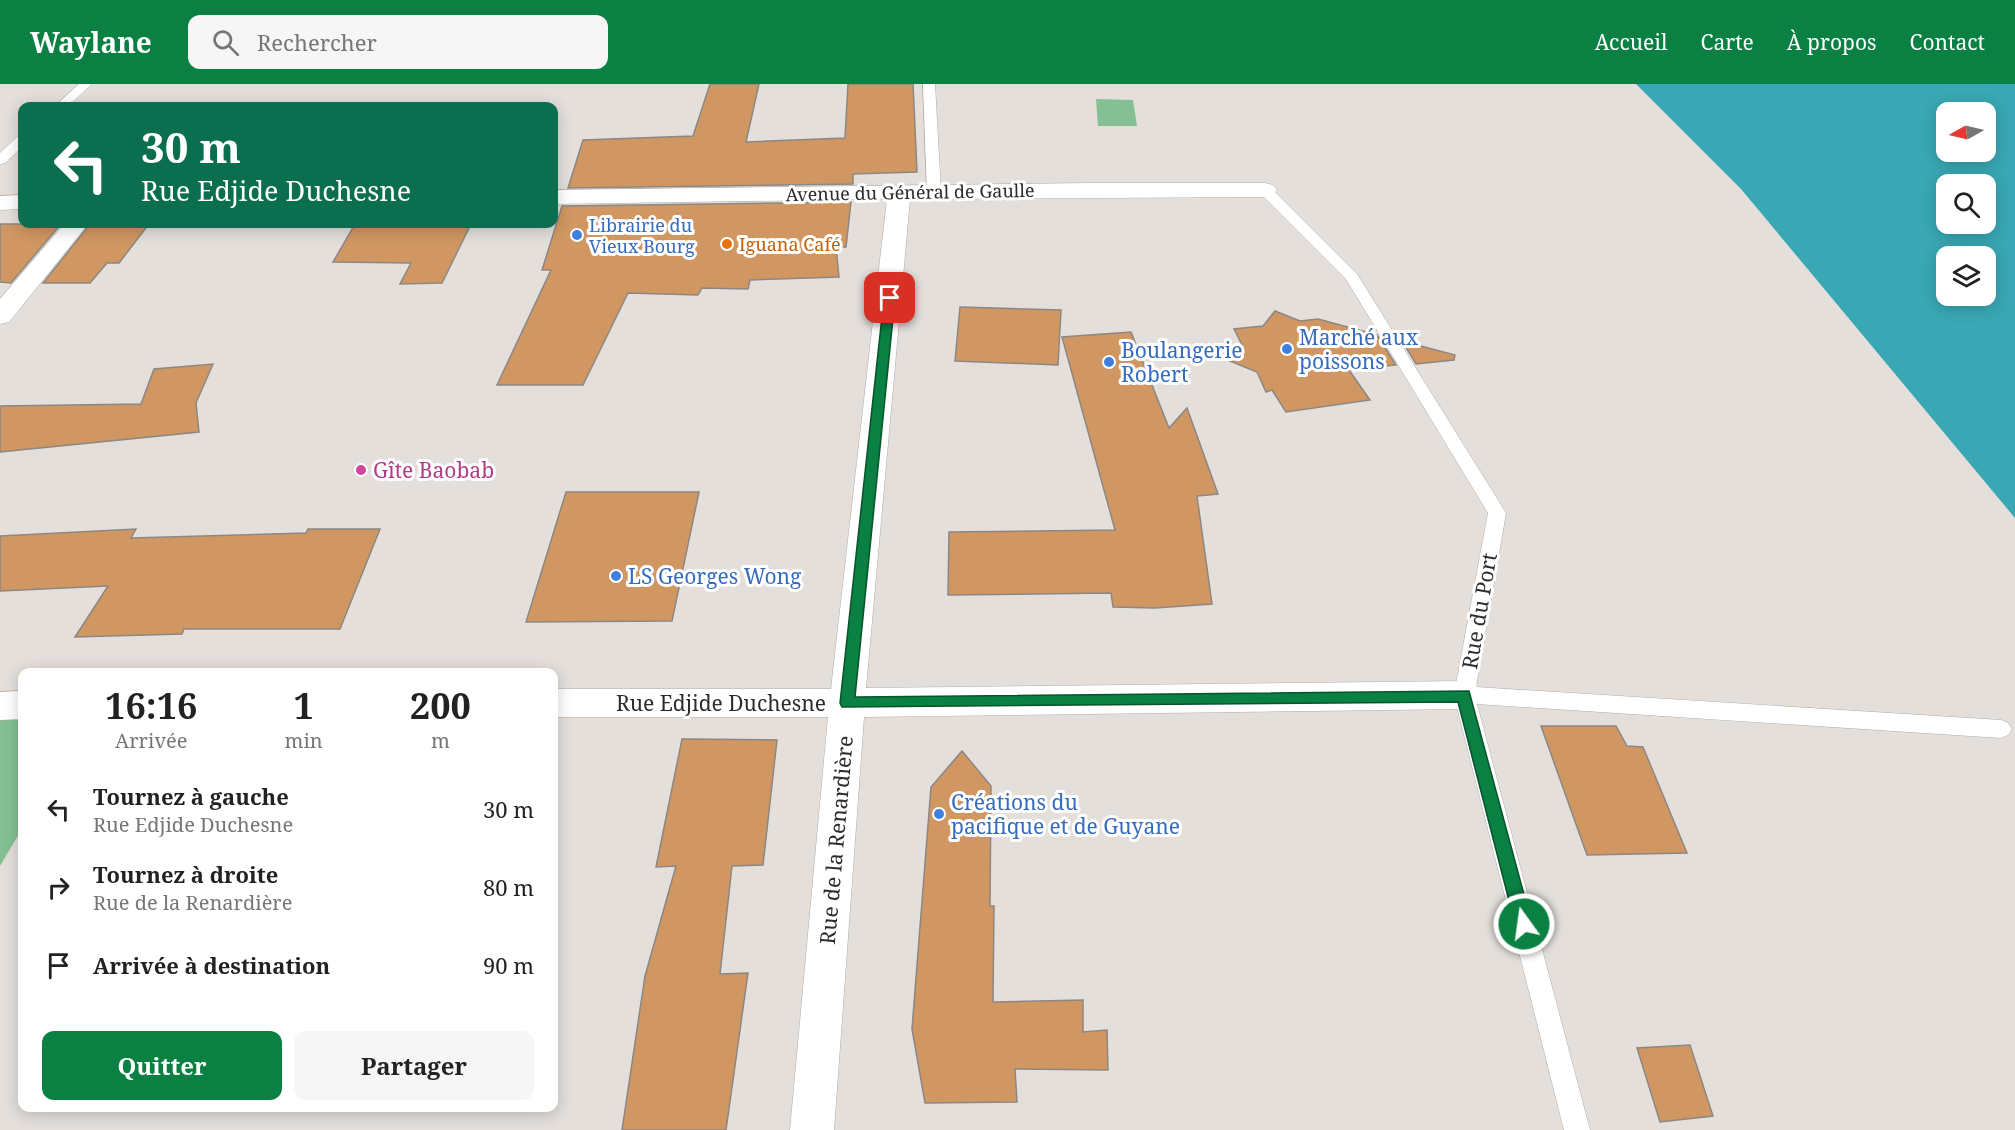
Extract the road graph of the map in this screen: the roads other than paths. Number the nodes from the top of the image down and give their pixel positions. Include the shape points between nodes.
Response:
1 (86, 84) edge
2 (929, 84) edge
3 (66, 102) edge
4 (18, 144) edge
5 (0, 160) edge
6 (1266, 190) joint
7 (934, 192) junction
8 (899, 193) junction
9 (558, 197) edge
10 (18, 202) edge
11 (0, 203) edge
12 (73, 228) edge
13 (0, 316) edge
14 (1464, 696) junction
15 (848, 703) junction
16 (558, 704) edge
17 (18, 705) edge
18 (0, 706) edge
19 (2001, 729) dead end
20 (812, 1130) edge
21 (1577, 1130) edge

1 - 3 lane
2 - 7 lane
4 - 5 lane
6 - 7 street, Avenue du Général de Gaulle via 1097,188
6 - 14 lane, Rue du Port via 1352,277 1497,513
7 - 8 street, Avenue du Général de Gaulle
8 - 9 street, Avenue du Général de Gaulle
8 - 15 street, Rue de la Renardière
10 - 11 street
12 - 13 street
14 - 15 street, Rue Edjide Duchesne
14 - 19 lane
14 - 21 lane, Rue du Port
15 - 16 street, Rue Edjide Duchesne
15 - 20 street, Rue de la Renardière
17 - 18 street

